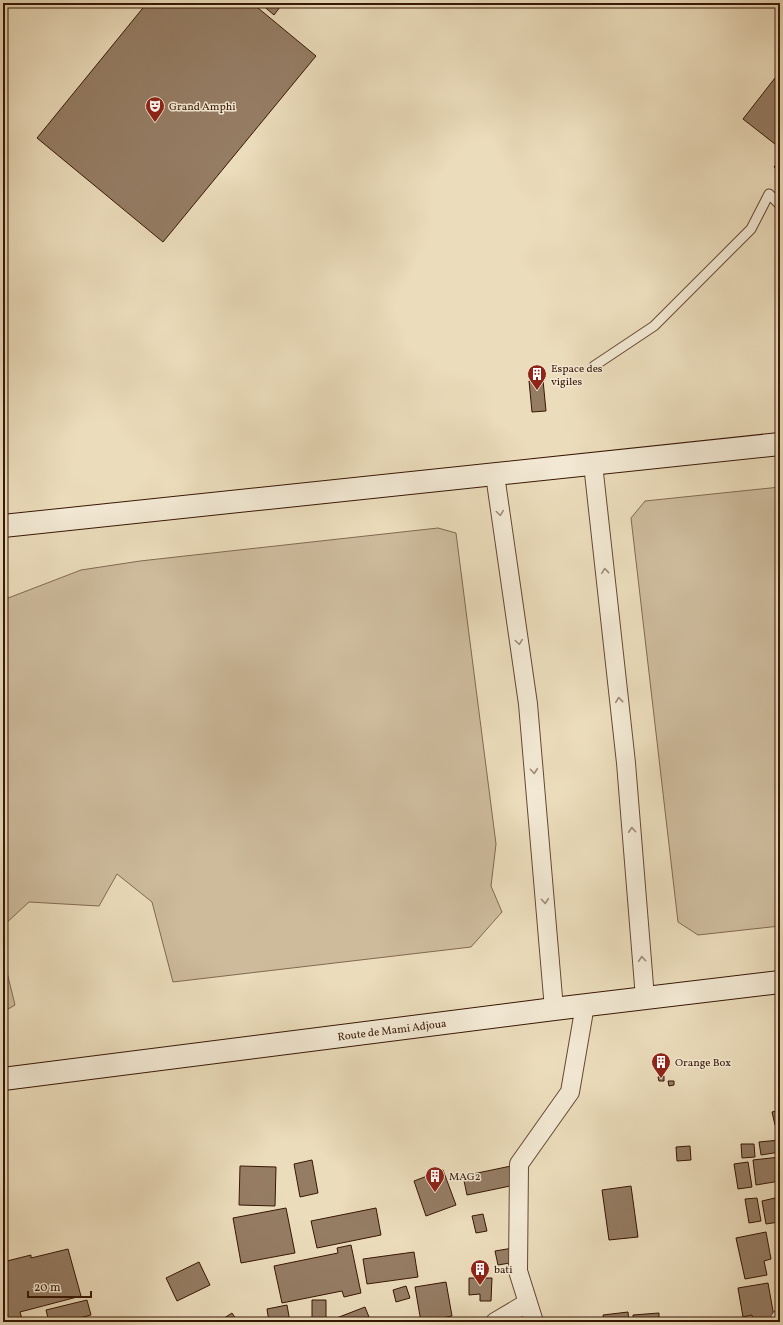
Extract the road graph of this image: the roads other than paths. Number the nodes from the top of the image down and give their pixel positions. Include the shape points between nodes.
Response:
1 (780, 205) edge
2 (594, 366) dead end
3 (780, 444) edge
4 (593, 464) junction
5 (495, 475) junction
6 (3, 526) edge
7 (780, 982) edge
8 (645, 998) junction
9 (585, 1005) junction
10 (554, 1009) junction
11 (3, 1079) edge
12 (527, 1303) junction
13 (495, 1322) edge
14 (534, 1322) edge

1 - 2 lane via 769,194 751,229 654,326
3 - 4 street
4 - 5 street
8 -> 4 street via 626,763
5 - 6 street
5 -> 10 street via 528,704
7 - 8 street, Route de Mami Adjoua
8 - 9 street, Route de Mami Adjoua
9 - 10 street, Route de Mami Adjoua
9 - 12 street via 570,1092 519,1164 518,1271
10 - 11 street, Route de Mami Adjoua
12 - 13 street
12 - 14 street

